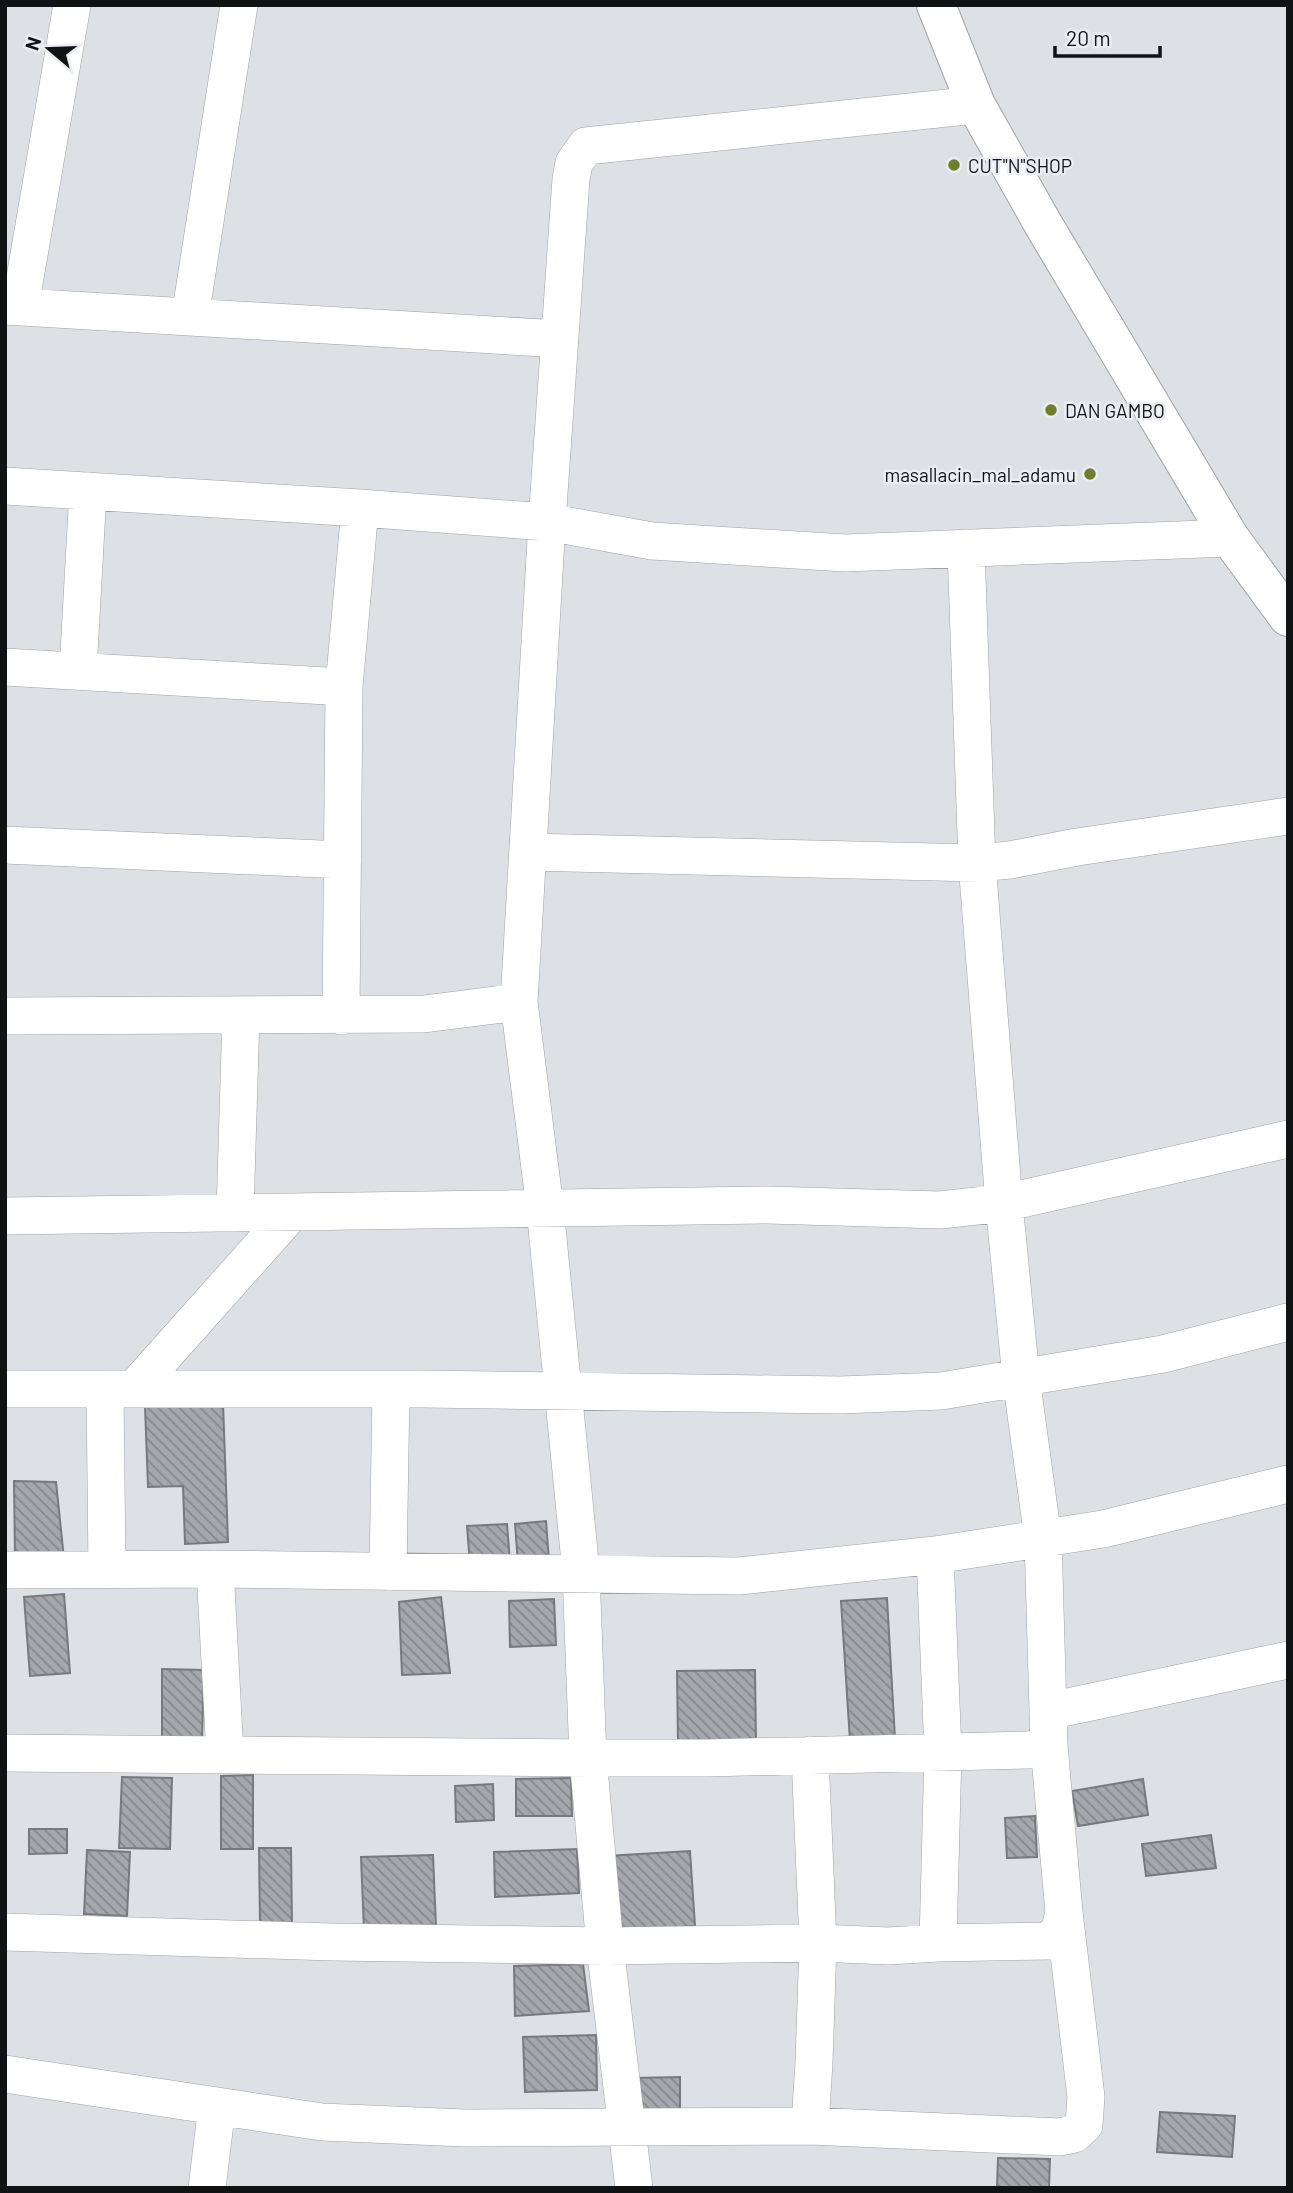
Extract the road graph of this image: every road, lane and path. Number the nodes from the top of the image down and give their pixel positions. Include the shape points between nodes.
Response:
1 (72, 5) edge
2 (239, 5) edge
3 (936, 5) edge
4 (976, 105) junction
5 (12, 307) edge
6 (190, 317) junction
7 (560, 338) junction
8 (5, 486) edge
9 (88, 491) junction
10 (360, 508) junction
11 (547, 522) junction
12 (1230, 538) junction
13 (966, 548) junction
14 (1288, 617) edge
15 (5, 667) edge
16 (78, 671) junction
17 (344, 687) junction
18 (1288, 816) edge
19 (5, 845) edge
20 (528, 852) junction
21 (343, 860) junction
22 (977, 863) junction
23 (519, 1002) junction
24 (242, 1015) junction
25 (5, 1016) edge
26 (341, 1016) junction
27 (1288, 1139) edge
28 (1004, 1203) junction
29 (545, 1208) junction
30 (292, 1212) junction
31 (235, 1213) junction
32 (5, 1216) edge
33 (1288, 1322) edge
34 (1021, 1378) junction
35 (5, 1389) edge
36 (120, 1389) junction
37 (391, 1389) junction
38 (563, 1391) junction
39 (1288, 1484) edge
40 (1043, 1538) junction
41 (935, 1555) junction
42 (107, 1569) junction
43 (215, 1569) junction
44 (5, 1570) edge
45 (388, 1572) junction
46 (581, 1572) junction
47 (1288, 1660) edge
48 (1049, 1728) junction
49 (943, 1752) junction
50 (5, 1753) edge
51 (225, 1754) junction
52 (810, 1755) junction
53 (589, 1758) junction
54 (1064, 1912) junction
55 (5, 1932) edge
56 (818, 1943) junction
57 (939, 1943) junction
58 (605, 1946) junction
59 (5, 2074) edge
60 (217, 2106) junction
61 (628, 2126) junction
62 (810, 2126) junction
63 (207, 2188) edge
64 (634, 2188) edge

1 - 5 street
2 - 6 street
3 - 4 street
4 - 7 street via 586,146 574,163 571,179
4 - 12 street
5 - 6 street
6 - 7 street
7 - 11 street
8 - 9 street
9 - 10 street
9 - 16 street
10 - 11 street
10 - 17 street
11 - 13 street via 680,543 845,552
11 - 20 street
12 - 13 street
12 - 14 street
13 - 22 street
15 - 16 street
16 - 17 street
17 - 21 street
18 - 22 street
19 - 21 street
20 - 22 street
20 - 23 street
21 - 26 street
22 - 28 street
23 - 26 street via 424,1014
23 - 29 street
24 - 25 street
24 - 26 street
24 - 31 street
27 - 28 street
28 - 29 street via 940,1210 768,1205
28 - 34 street
29 - 30 street
29 - 38 street
30 - 31 street
30 - 36 street
31 - 32 street
33 - 34 street via 1163,1353
34 - 38 street via 942,1391 853,1394
34 - 40 street
35 - 36 street
36 - 37 street
36 - 42 street
37 - 38 street
37 - 45 street
38 - 46 street
39 - 40 street via 1103,1529
40 - 41 street
40 - 48 street
41 - 46 street via 739,1576
41 - 49 street
42 - 43 street
42 - 44 street
43 - 45 street
43 - 51 street
45 - 46 street
46 - 53 street
47 - 48 street
48 - 49 street via 1028,1749
48 - 54 street
49 - 52 street
49 - 57 street
50 - 51 street
51 - 53 street
52 - 53 street
52 - 56 street
53 - 58 street
54 - 57 street via 1060,1929 1050,1941
54 - 62 street via 1086,2096 1084,2125 1074,2134
55 - 58 street
56 - 57 street
56 - 58 street
56 - 62 street
58 - 61 street
59 - 60 street
60 - 61 street via 322,2122 465,2128
60 - 63 street
61 - 62 street
61 - 64 street

